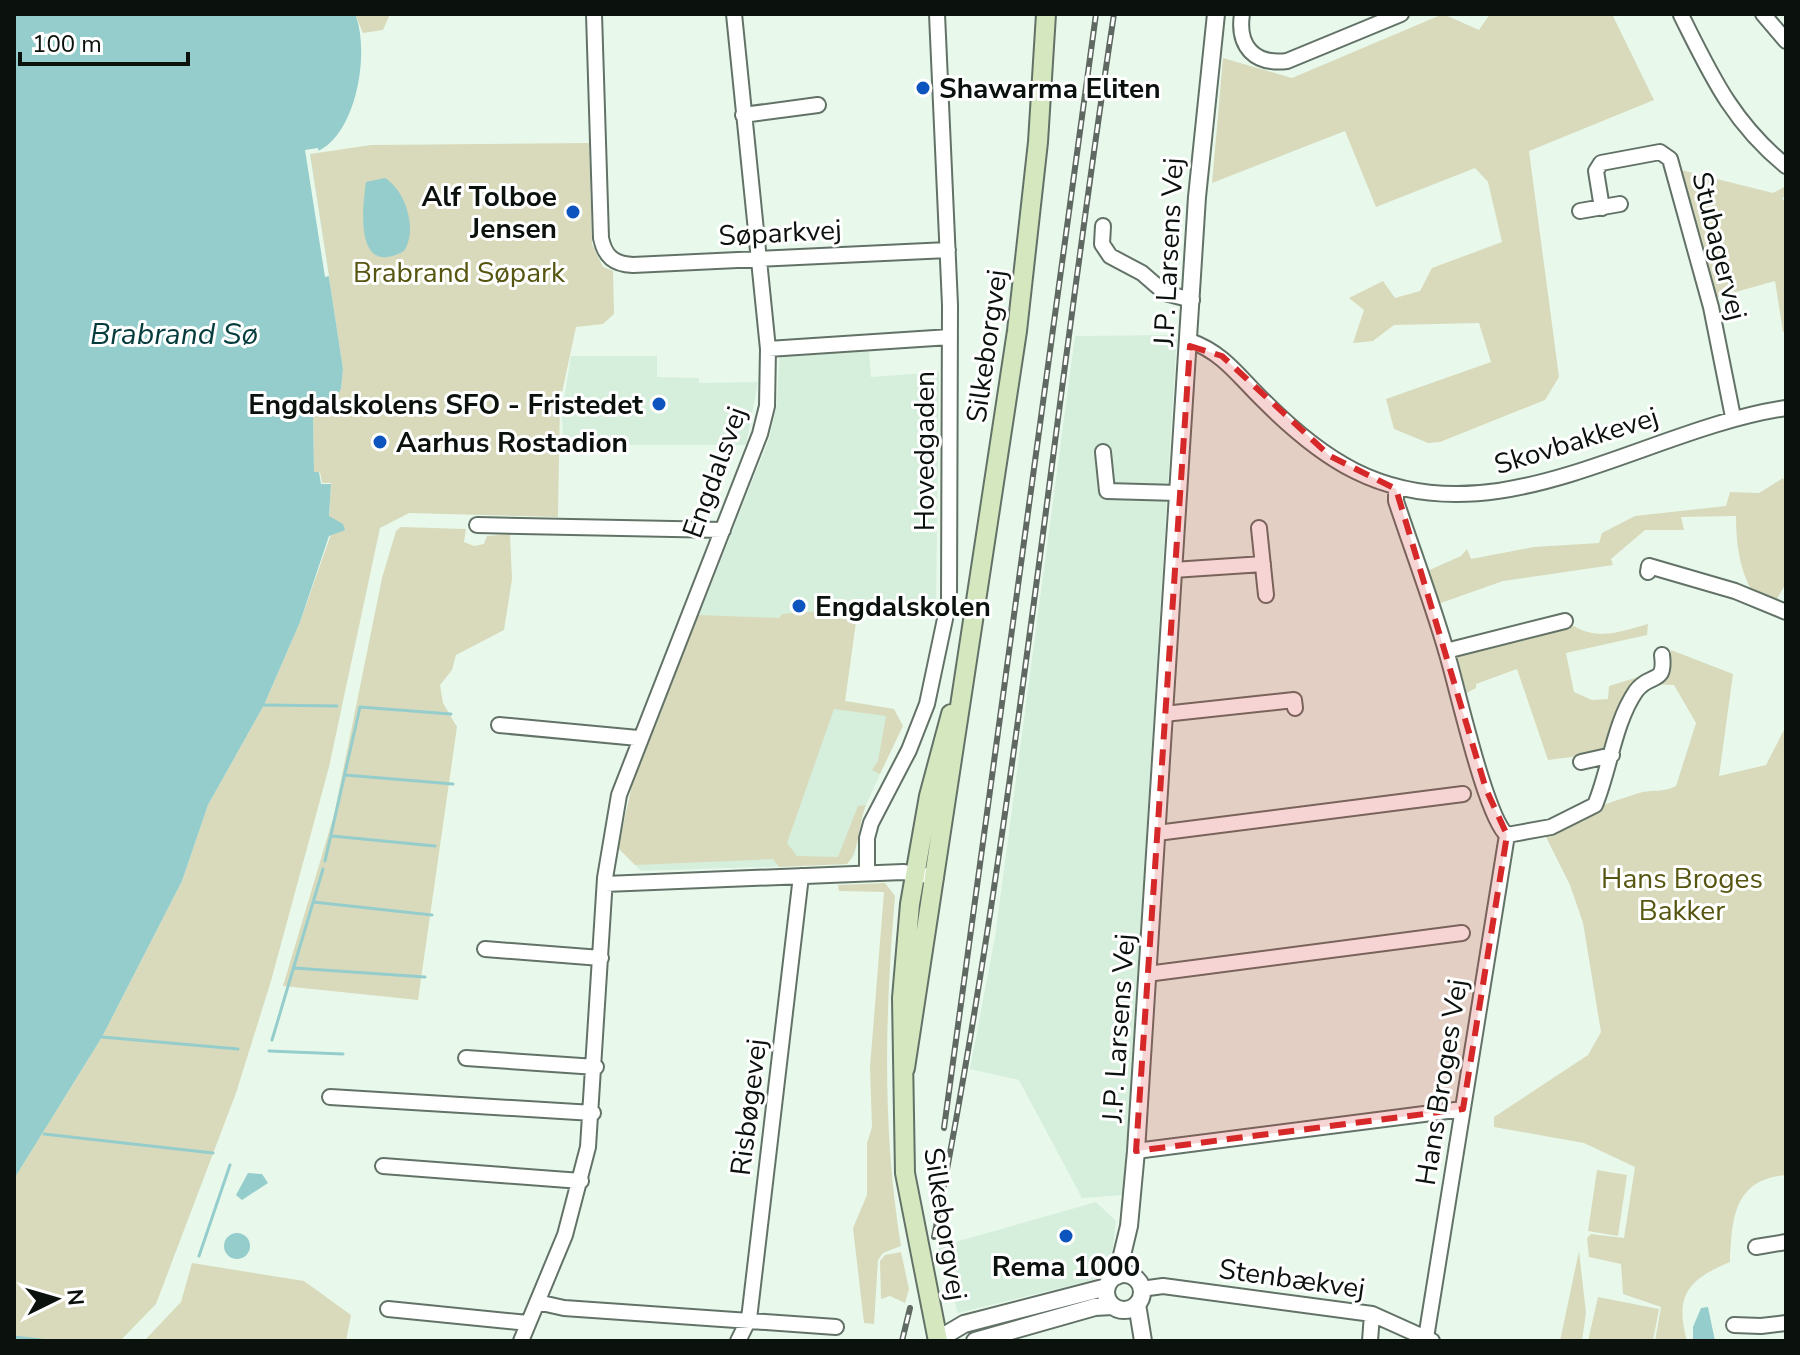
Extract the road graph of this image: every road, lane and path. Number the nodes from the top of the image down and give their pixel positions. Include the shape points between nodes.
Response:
1 (594, 14) edge
2 (734, 14) edge
3 (937, 14) edge
4 (1046, 14) edge
5 (1216, 14) edge
6 (1242, 14) edge
7 (1401, 14) edge
8 (1763, 14) edge
9 (1681, 15) edge
10 (1786, 41) edge
11 (818, 105) dead end
12 (743, 115) junction
13 (1786, 166) edge
14 (1620, 204) dead end
15 (1602, 208) junction
16 (1580, 211) dead end
17 (1103, 226) dead end
18 (948, 250) junction
19 (757, 258) junction
20 (1192, 300) junction
21 (950, 337) junction
22 (1190, 341) junction
23 (768, 349) junction
24 (1786, 408) edge
25 (1733, 417) junction
26 (1103, 452) dead end
27 (1396, 489) junction
28 (1178, 493) junction
29 (477, 525) dead end
30 (1259, 528) dead end
31 (723, 530) junction
32 (1263, 564) junction
33 (1173, 570) junction
34 (1648, 572) dead end
35 (1266, 595) dead end
36 (1786, 612) edge
37 (1565, 621) dead end
38 (1446, 651) junction
39 (1662, 655) dead end
40 (961, 684) junction
41 (1295, 708) dead end
42 (1164, 714) junction
43 (499, 725) dead end
44 (638, 738) junction
45 (1612, 755) junction
46 (1581, 762) dead end
47 (1463, 794) dead end
48 (1157, 833) junction
49 (1507, 835) junction
50 (867, 873) junction
51 (915, 874) junction
52 (801, 876) junction
53 (936, 877) junction
54 (605, 884) junction
55 (1462, 933) dead end
56 (485, 949) dead end
57 (601, 958) junction
58 (1147, 974) junction
59 (466, 1058) dead end
60 (596, 1067) junction
61 (905, 1068) junction
62 (330, 1097) dead end
63 (1463, 1109) junction
64 (593, 1113) junction
65 (1136, 1151) junction
66 (383, 1166) dead end
67 (581, 1181) junction
68 (1786, 1242) edge
69 (1756, 1247) dead end
70 (1127, 1287) junction
71 (537, 1302) junction
72 (1116, 1308) junction
73 (388, 1309) dead end
74 (1372, 1314) junction
75 (749, 1319) junction
76 (528, 1323) junction
77 (1786, 1323) edge
78 (1734, 1325) dead end
79 (836, 1327) dead end
80 (1429, 1339) edge
81 (521, 1341) edge
82 (738, 1341) edge
83 (942, 1341) edge
84 (975, 1341) edge
85 (1136, 1341) edge
86 (1143, 1341) edge
87 (1370, 1341) edge

1 - 19 street, Søparkvej via 601,238 608,256 633,265
2 - 12 street, Engdalsvej
3 - 18 street, Hovedgaden
4 - 40 main road, Silkeborgvej via 1019,316
5 - 20 street, J.P. Larsens Vej via 1201,140
6 - 7 street via 1246,49 1270,63 1287,61
8 - 10 street
9 - 13 street via 1731,111
11 - 12 street
12 - 19 street, Engdalsvej
14 - 15 street
15 - 16 street
15 - 25 street, Stubagervej via 1596,171 1601,163 1660,152 1670,159 1711,307
17 - 20 street via 1102,244 1110,256 1165,293
18 - 19 street, Søparkvej
18 - 21 street, Hovedgaden
19 - 23 street, Engdalsvej
20 - 22 street, J.P. Larsens Vej
21 - 23 street
21 - 50 street, Hovedgaden via 949,586 942,641 927,704 871,823
22 - 27 street, Skovbakkevej via 1222,356 1263,400 1330,456
22 - 28 street, J.P. Larsens Vej
23 - 31 street, Engdalsvej via 767,406
24 - 25 street, Skovbakkevej
25 - 27 street, Skovbakkevej via 1509,491 1438,496
26 - 28 street via 1107,491
27 - 38 street
28 - 33 street, J.P. Larsens Vej
29 - 31 street
30 - 32 street
31 - 44 street, Engdalsvej
32 - 33 street
32 - 35 street
33 - 42 street, J.P. Larsens Vej
34 - 36 street via 1649,566 1673,571
37 - 38 street
38 - 49 street via 1499,829
39 - 45 street via 1664,670 1636,691
40 - 51 main road, Silkeborgvej via 929,796
40 - 53 main road, Silkeborgvej
41 - 42 street via 1294,700
42 - 48 street, J.P. Larsens Vej
43 - 44 street
44 - 54 street, Engdalsvej via 619,795
45 - 46 street
45 - 49 street via 1595,805 1551,827
47 - 48 street
48 - 58 street, J.P. Larsens Vej
49 - 63 street, Hans Broges Vej
50 - 51 street
50 - 52 street
51 - 53 street
51 - 61 main road, Silkeborgvej via 902,998
52 - 54 street
52 - 75 street, Risbøgevej
53 - 61 main road, Silkeborgvej
54 - 57 street, Engdalsvej
55 - 58 street
56 - 57 street
57 - 60 street, Engdalsvej
58 - 65 street, J.P. Larsens Vej
59 - 60 street
60 - 64 street, Engdalsvej
61 - 83 main road, Silkeborgvej via 905,1173
62 - 64 street
63 - 65 street
63 - 80 street, Hans Broges Vej
64 - 67 street, Engdalsvej
65 - 70 street, J.P. Larsens Vej
66 - 67 street
67 - 71 street, Engdalsvej
68 - 69 street
70 - 72 street
70 - 72 street via 1106,1295
70 - 74 street, Stenbækvej via 1163,1286
70 - 83 street, Stenbækvej via 964,1324
70 - 86 street
71 - 75 street
71 - 76 street, Engdalsvej
72 - 84 street via 1095,1307
72 - 85 street
73 - 76 street
74 - 80 street, Stenbækvej
74 - 87 street
75 - 79 street
75 - 82 street, Risbøgevej
76 - 81 street, Engdalsvej
77 - 78 street

